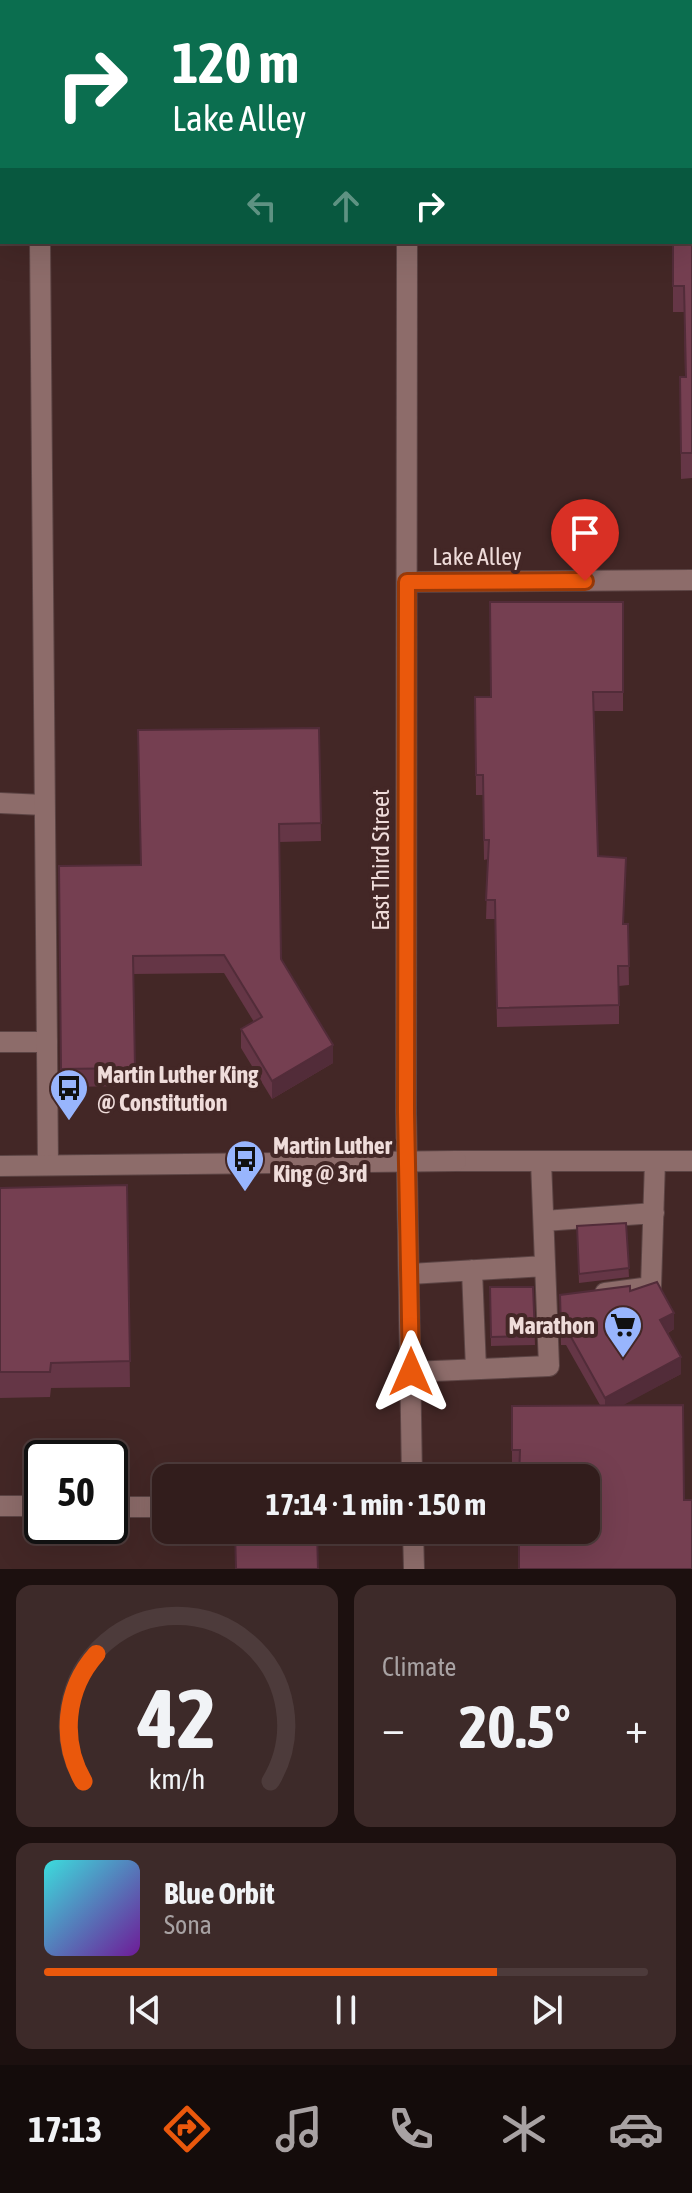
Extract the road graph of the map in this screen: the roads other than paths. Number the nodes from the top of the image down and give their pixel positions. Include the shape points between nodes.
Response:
1 (40, 244) edge
2 (407, 244) edge
3 (692, 580) edge
4 (407, 582) junction
5 (0, 803) edge
6 (44, 805) junction
7 (0, 1042) edge
8 (47, 1042) junction
9 (409, 1161) junction
10 (541, 1161) junction
11 (655, 1161) junction
12 (692, 1161) edge
13 (48, 1165) junction
14 (0, 1166) edge
15 (654, 1213) junction
16 (544, 1221) junction
17 (545, 1266) junction
18 (472, 1270) junction
19 (410, 1274) junction
20 (591, 1294) edge
21 (476, 1369) junction
22 (411, 1372) junction
23 (412, 1464) edge
24 (0, 1506) edge
25 (24, 1506) edge
26 (128, 1507) edge
27 (152, 1507) edge
28 (413, 1544) edge
29 (414, 1569) edge

1 - 6 street
2 - 4 street, East Third Street
3 - 4 street, Lake Alley
4 - 9 street, East Third Street
5 - 6 street
6 - 8 street
7 - 8 street
8 - 13 street
9 - 10 street
9 - 13 street
9 - 19 street, East Third Street
10 - 11 street
10 - 16 street
11 - 12 street
11 - 15 street
13 - 14 street
15 - 16 street
15 - 20 street via 651,1287
16 - 17 street
17 - 18 street
17 - 21 street via 554,1299 549,1366
18 - 19 street
18 - 21 street
19 - 22 street, East Third Street
21 - 22 street
22 - 23 street, East Third Street
24 - 25 street
26 - 27 street
28 - 29 street

